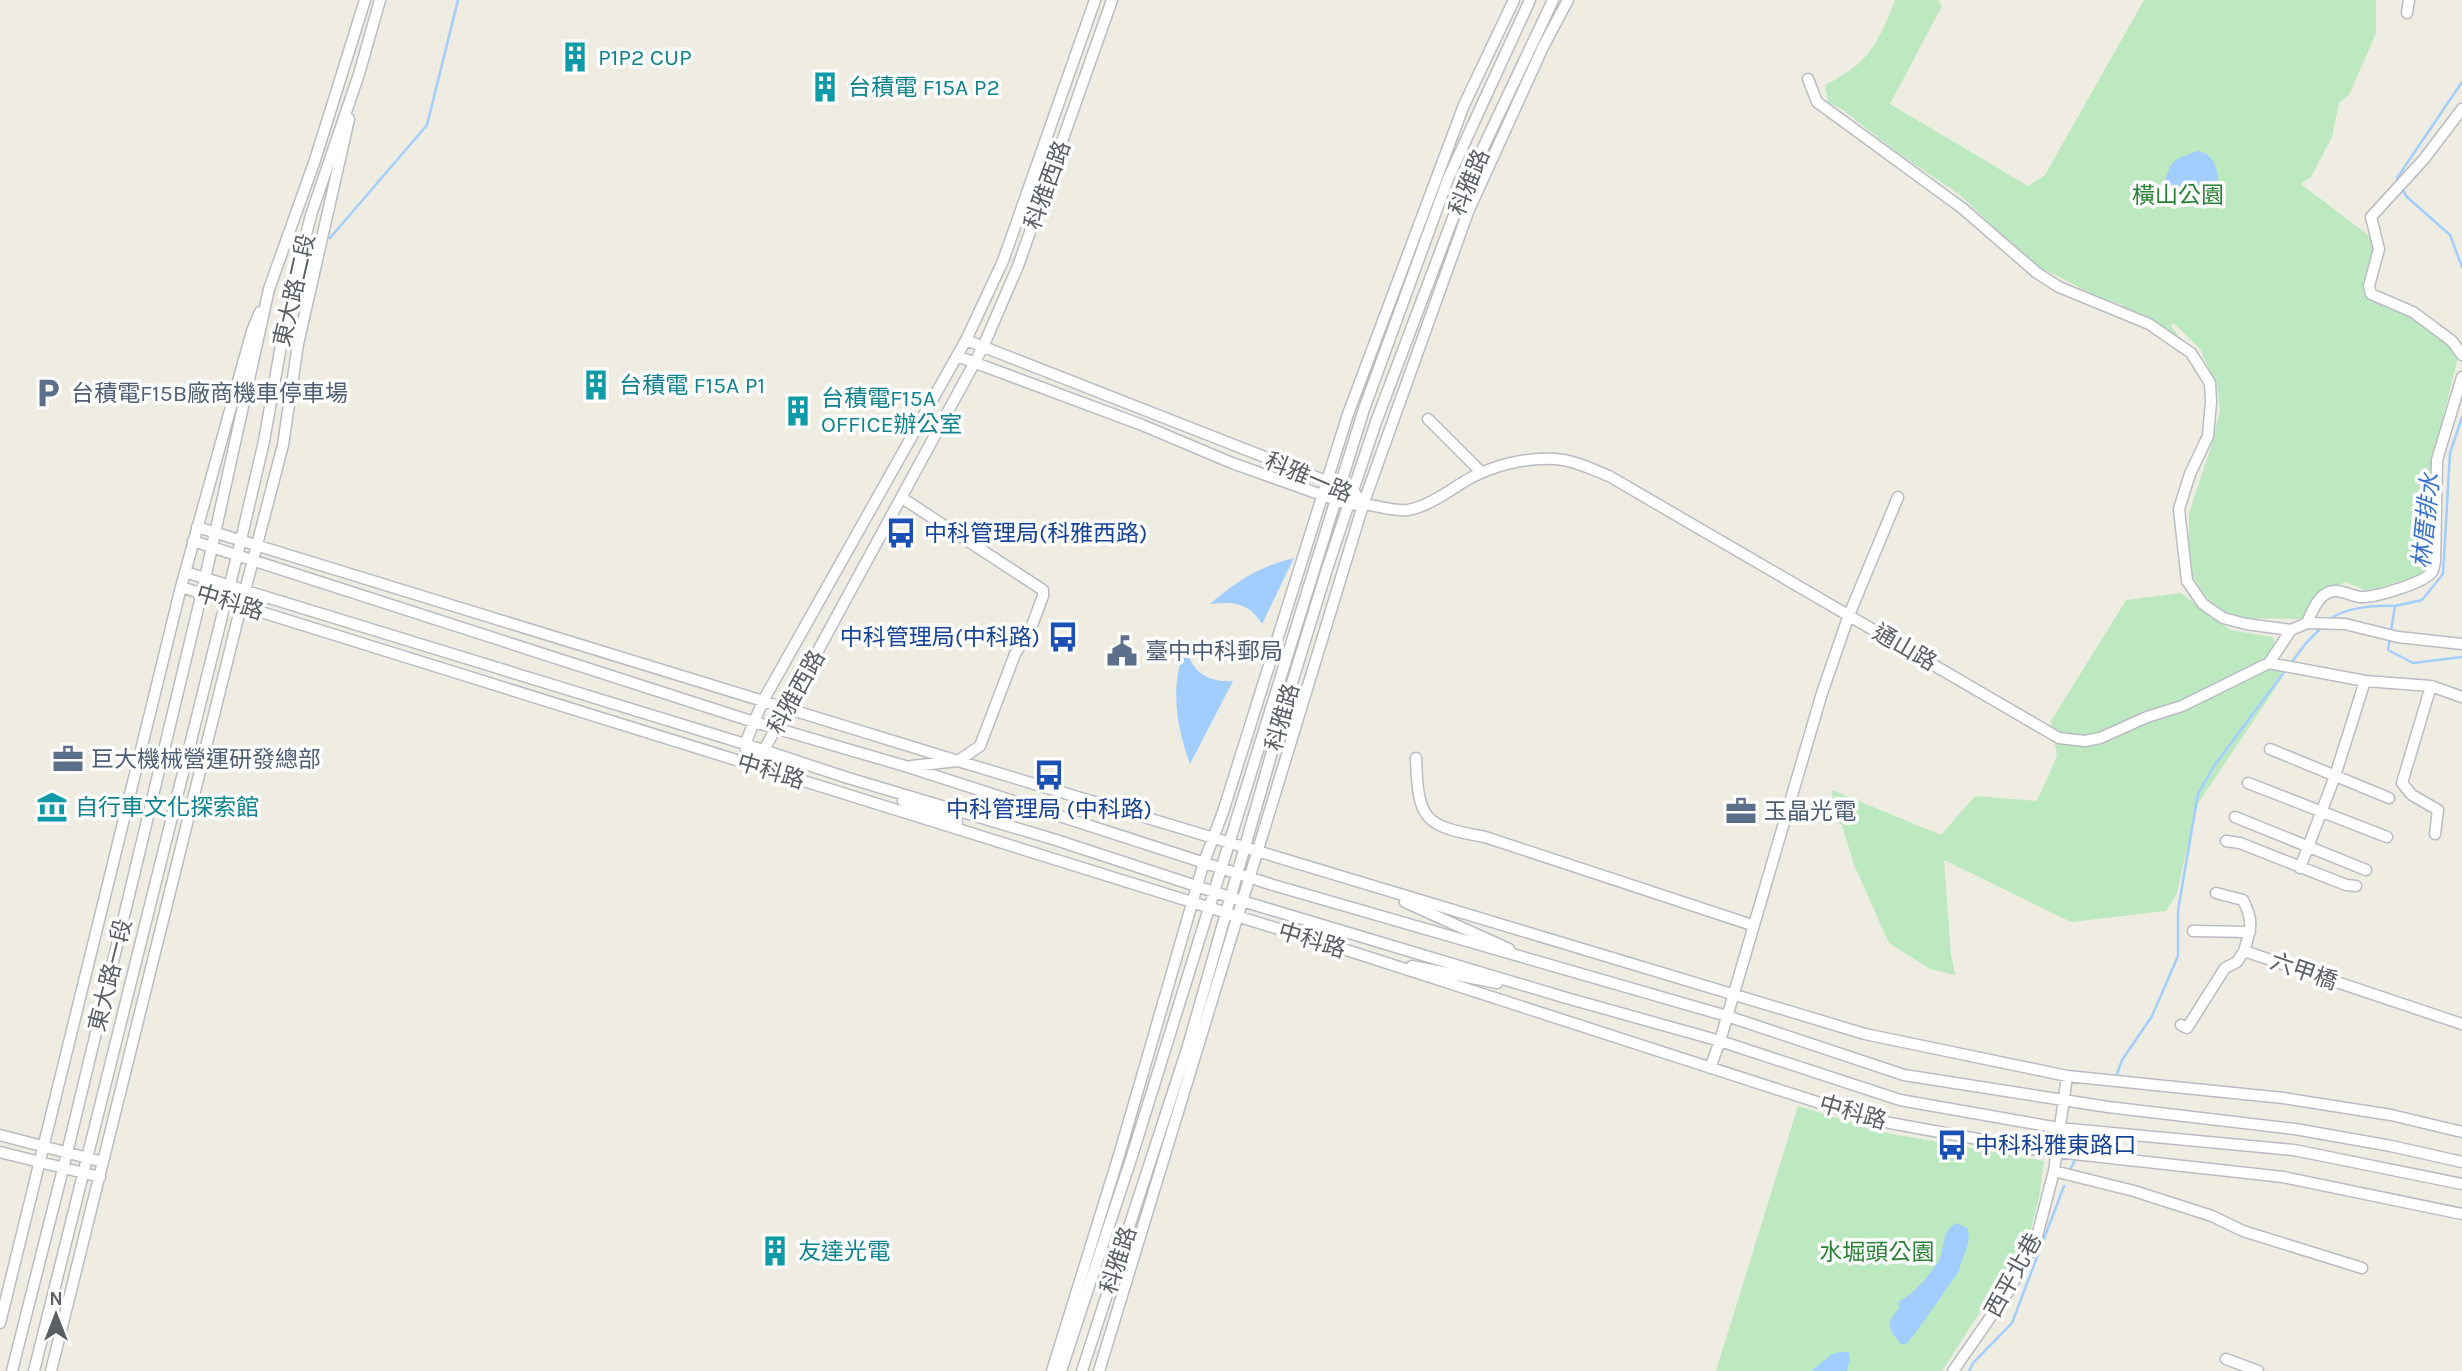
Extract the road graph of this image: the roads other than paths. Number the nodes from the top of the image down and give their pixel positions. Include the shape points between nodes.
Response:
1 (365, 0) edge
2 (380, 0) edge
3 (1095, 0) edge
4 (1112, 0) edge
5 (1514, 0) edge
6 (1530, 0) edge
7 (1553, 0) edge
8 (1568, 0) edge
9 (2409, 0) edge
10 (2407, 13) dead end
11 (359, 74) junction
12 (1808, 79) dead end
13 (2462, 109) edge
14 (269, 289) junction
15 (966, 340) junction
16 (983, 347) junction
17 (2462, 355) edge
18 (957, 356) junction
19 (975, 364) junction
20 (2462, 377) edge
21 (1428, 419) dead end
22 (1481, 472) junction
23 (1326, 482) junction
24 (1339, 487) junction
25 (1354, 492) junction
26 (1321, 495) junction
27 (1898, 497) dead end
28 (902, 498) junction
29 (1334, 500) junction
30 (1364, 502) junction
31 (1350, 505) junction
32 (197, 527) junction
33 (214, 533) junction
34 (241, 540) junction
35 (193, 541) junction
36 (257, 544) junction
37 (211, 548) junction
38 (236, 556) junction
39 (253, 560) junction
40 (185, 572) junction
41 (205, 578) junction
42 (228, 586) junction
43 (181, 587) junction
44 (202, 592) junction
45 (245, 592) junction
46 (225, 600) junction
47 (241, 606) junction
48 (1849, 615) junction
49 (2306, 623) junction
50 (2291, 630) junction
51 (2462, 645) edge
52 (2269, 663) junction
53 (2365, 681) junction
54 (2431, 687) junction
55 (2462, 697) edge
56 (763, 701) junction
57 (786, 709) junction
58 (754, 722) junction
59 (776, 729) junction
60 (745, 744) junction
61 (2270, 749) dead end
62 (764, 750) junction
63 (1416, 758) dead end
64 (958, 761) junction
65 (748, 763) junction
66 (905, 766) junction
67 (2335, 776) junction
68 (848, 778) junction
69 (2248, 783) dead end
70 (2389, 799) dead end
71 (2322, 812) junction
72 (2235, 817) dead end
73 (2435, 834) dead end
74 (1213, 836) junction
75 (2387, 837) dead end
76 (2226, 841) dead end
77 (1229, 842) junction
78 (1245, 847) junction
79 (2308, 847) junction
80 (1022, 849) junction
81 (1257, 851) junction
82 (1204, 862) junction
83 (1222, 868) junction
84 (2300, 868) junction
85 (2366, 870) dead end
86 (1237, 873) junction
87 (1250, 877) junction
88 (2357, 886) dead end
89 (1197, 887) junction
90 (1371, 887) junction
91 (1214, 892) junction
92 (2217, 893) dead end
93 (1230, 897) junction
94 (1242, 901) junction
95 (1192, 903) junction
96 (1209, 909) junction
97 (1225, 913) junction
98 (1238, 917) junction
99 (1752, 925) junction
100 (2193, 931) dead end
101 (2250, 932) junction
102 (2244, 951) junction
103 (1362, 955) junction
104 (1541, 963) junction
105 (1734, 993) junction
106 (1563, 997) junction
107 (1727, 1016) junction
108 (2462, 1024) edge
109 (2181, 1025) dead end
110 (1720, 1041) junction
111 (1710, 1068) junction
112 (2067, 1076) junction
113 (2063, 1100) junction
114 (2059, 1128) junction
115 (2462, 1132) edge
116 (0, 1135) edge
117 (43, 1144) junction
118 (0, 1152) edge
119 (2057, 1152) junction
120 (67, 1153) junction
121 (89, 1157) junction
122 (39, 1160) junction
123 (103, 1162) junction
124 (2462, 1162) edge
125 (63, 1168) junction
126 (2054, 1171) junction
127 (85, 1173) junction
128 (100, 1177) junction
129 (2462, 1184) edge
130 (2462, 1214) edge
131 (2362, 1268) dead end
132 (0, 1323) edge
133 (2226, 1359) dead end
134 (12, 1371) edge
135 (34, 1371) edge
136 (51, 1371) edge
137 (1052, 1371) edge
138 (1061, 1371) edge
139 (1082, 1371) edge
140 (1099, 1371) edge
141 (1953, 1371) edge
142 (2258, 1371) edge

1 - 14 street, 東大路二段
2 - 11 street, 東大路二段
3 - 15 street, 科雅西路 via 1003,261
4 - 16 street, 科雅西路 via 1018,266
5 - 23 street, 科雅路 via 1459,118
6 - 24 street, 科雅路 via 1448,179
7 - 25 street, 科雅路 via 1465,186
8 - 30 street, 科雅路 via 1468,212
9 - 10 street
11 - 34 street, 東大路二段 via 311,215 286,312
11 - 36 street via 298,344 283,445
12 - 50 street via 1817,102 1962,208 2037,273 2059,287 2149,324 2191,353 2210,383 2211,402 2208,436 2179,509 2187,581 2203,604 2223,618
13 - 17 street via 2371,218 2379,249 2369,286 2371,294 2413,312 2452,341
14 - 32 street via 252,331
14 - 33 street, 東大路二段
15 - 16 street, 科雅一路
15 - 18 street, 科雅西路
16 - 19 street, 科雅西路
16 - 23 street, 科雅一路
18 - 19 street, 科雅一路
18 - 56 street, 科雅西路
19 - 26 street, 科雅一路
19 - 28 street, 科雅西路
20 - 49 street via 2437,460 2431,573 2385,593 2361,597 2338,590 2324,595
21 - 22 street
22 - 30 street, 通山路 via 1410,510
22 - 48 street, 通山路 via 1526,461 1583,465
23 - 24 street, 科雅一路
23 - 26 street, 科雅路
24 - 25 street, 科雅一路
24 - 29 street, 科雅路
25 - 30 street, 科雅一路
25 - 31 street, 科雅路
26 - 29 street, 科雅一路
26 - 74 street, 科雅路
27 - 48 street
28 - 57 street, 科雅西路
28 - 64 street via 1043,590 980,746
29 - 31 street, 科雅一路
29 - 77 street, 科雅路
30 - 31 street, 科雅一路
30 - 81 street, 科雅路
31 - 78 street, 科雅路 via 1323,581
32 - 33 street
32 - 35 street
33 - 34 street
33 - 37 street, 東大路二段
34 - 36 street
34 - 38 street, 東大路二段
35 - 37 street, 中科路
35 - 40 street
36 - 39 street
36 - 56 street
37 - 38 street, 中科路
37 - 41 street, 東大路二段
38 - 39 street, 中科路
38 - 42 street, 東大路二段
39 - 45 street
39 - 58 street, 中科路
40 - 41 street, 中科路
40 - 43 street
41 - 42 street, 中科路
41 - 44 street, 東大路一段
42 - 45 street, 中科路
42 - 46 street, 東大路一段
43 - 44 street, 中科路
43 - 117 street
44 - 46 street, 中科路
44 - 120 street, 東大路一段
45 - 47 street
45 - 60 street, 中科路
46 - 47 street, 中科路
46 - 121 street, 東大路一段
47 - 65 street, 中科路
47 - 123 street
48 - 52 street, 通山路 via 2041,729 2059,738 2085,741 2182,706
48 - 99 street
49 - 50 street
49 - 51 street
50 - 52 street
52 - 53 street
53 - 54 street
53 - 67 street
54 - 55 street
54 - 73 street via 2402,783 2412,795 2438,810
56 - 57 street
56 - 58 street, 科雅西路
57 - 59 street, 科雅西路
57 - 64 street
58 - 59 street, 中科路
58 - 60 street, 科雅西路
59 - 62 street, 科雅西路
59 - 66 street, 中科路
60 - 62 street, 中科路
60 - 65 street, 科雅西路
61 - 67 street
62 - 65 street, 科雅西路
62 - 68 street, 中科路
63 - 99 street via 1422,810 1433,823
64 - 66 street
64 - 74 street
65 - 80 street, 中科路
66 - 82 street, 中科路
67 - 70 street
67 - 71 street
68 - 80 street
68 - 89 street, 中科路
69 - 71 street
71 - 75 street
71 - 79 street
72 - 79 street
74 - 77 street
74 - 82 street, 科雅路
76 - 84 street
77 - 78 street
77 - 83 street, 科雅路
78 - 81 street
78 - 86 street, 科雅路
79 - 84 street
79 - 85 street
80 - 95 street, 中科路
81 - 87 street, 科雅路
81 - 90 street
82 - 83 street, 中科路
82 - 89 street, 科雅路
83 - 86 street, 中科路
83 - 91 street, 科雅路
84 - 88 street
86 - 87 street, 中科路
86 - 93 street, 科雅路
87 - 94 street, 科雅路
87 - 104 street, 中科路
89 - 91 street, 中科路
89 - 95 street, 科雅路
90 - 104 street
90 - 105 street
91 - 93 street, 中科路
91 - 96 street, 科雅路
92 - 101 street via 2243,900 2251,915
93 - 94 street, 中科路
93 - 97 street, 科雅路
94 - 98 street, 科雅路
94 - 106 street, 中科路
95 - 96 street, 中科路
95 - 137 street, 科雅路
96 - 97 street, 中科路
96 - 138 street, 科雅路
97 - 98 street, 中科路
97 - 139 street, 科雅路 via 1188,1046
98 - 103 street, 中科路
98 - 140 street, 科雅路
99 - 105 street
100 - 101 street
101 - 102 street
102 - 108 street, 六甲橋
102 - 109 street, 六甲橋 via 2237,962 2225,968 2187,1028
103 - 106 street
103 - 111 street, 中科路
104 - 107 street, 中科路
105 - 107 street
105 - 112 street via 1865,1034
106 - 110 street, 中科路
107 - 110 street
107 - 113 street, 中科路 via 1904,1075
110 - 111 street
110 - 114 street, 中科路 via 1900,1100
111 - 119 street, 中科路 via 1890,1124
112 - 113 street, 西平北巷
112 - 115 street via 2283,1098
113 - 114 street, 西平北巷
113 - 124 street, 中科路 via 2295,1129
114 - 119 street, 西平北巷
114 - 129 street, 中科路 via 2294,1150
116 - 117 street
117 - 120 street
117 - 122 street
118 - 122 street
119 - 126 street, 西平北巷
119 - 130 street, 中科路 via 2283,1177
120 - 121 street
120 - 125 street, 東大路一段
121 - 123 street
121 - 127 street, 東大路一段
122 - 125 street
122 - 132 street
123 - 128 street
125 - 127 street
125 - 134 street, 東大路一段
126 - 131 street via 2134,1191
126 - 141 street, 西平北巷 via 2036,1240 2008,1292
127 - 128 street
127 - 135 street, 東大路一段
128 - 136 street
133 - 142 street

